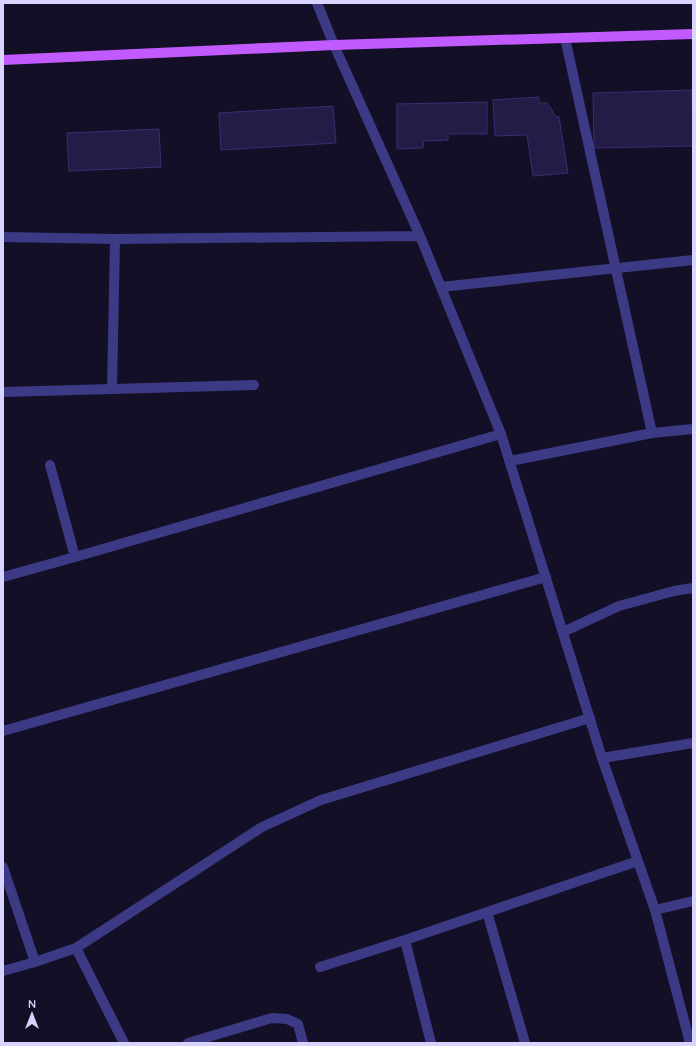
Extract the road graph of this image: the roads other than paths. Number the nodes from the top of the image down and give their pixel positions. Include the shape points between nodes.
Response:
1 (317, 3) edge
2 (693, 34) edge
3 (565, 38) junction
4 (334, 45) junction
5 (3, 60) edge
6 (420, 236) junction
7 (3, 237) edge
8 (114, 239) junction
9 (693, 260) edge
10 (616, 269) junction
11 (441, 287) junction
12 (254, 385) dead end
13 (112, 390) junction
14 (3, 392) edge
15 (693, 429) edge
16 (652, 433) junction
17 (501, 434) junction
18 (510, 461) junction
19 (50, 465) dead end
20 (75, 557) junction
21 (3, 577) edge
22 (546, 577) junction
23 (693, 588) edge
24 (563, 632) junction
25 (590, 718) junction
26 (3, 731) edge
27 (693, 743) edge
28 (602, 758) junction
29 (638, 861) junction
30 (3, 867) edge
31 (693, 901) edge
32 (654, 910) junction
33 (487, 912) junction
34 (405, 940) junction
35 (76, 948) junction
36 (35, 962) junction
37 (320, 967) dead end
38 (3, 971) edge
39 (124, 1043) edge
40 (188, 1043) edge
41 (303, 1043) edge
42 (431, 1043) edge
43 (525, 1043) edge
44 (690, 1043) edge

1 - 4 street
2 - 3 main road
3 - 4 main road
3 - 10 street
4 - 5 main road
4 - 6 street
6 - 8 street
6 - 11 street
7 - 8 street
8 - 13 street
9 - 10 street
10 - 11 street
10 - 16 street
11 - 17 street
12 - 13 street
13 - 14 street
15 - 16 street
16 - 18 street
17 - 18 street
17 - 20 street
18 - 22 street
19 - 20 street
20 - 21 street
22 - 24 street
22 - 26 street
23 - 24 street via 674,590 619,606
24 - 25 street
25 - 28 street
25 - 35 street via 321,800 262,827
27 - 28 street
28 - 29 street
29 - 32 street
29 - 33 street
30 - 36 street
31 - 32 street
32 - 44 street
33 - 34 street
33 - 43 street
34 - 37 street
34 - 42 street
35 - 36 street
35 - 39 street
36 - 38 street
40 - 41 street via 272,1018 286,1019 298,1024

